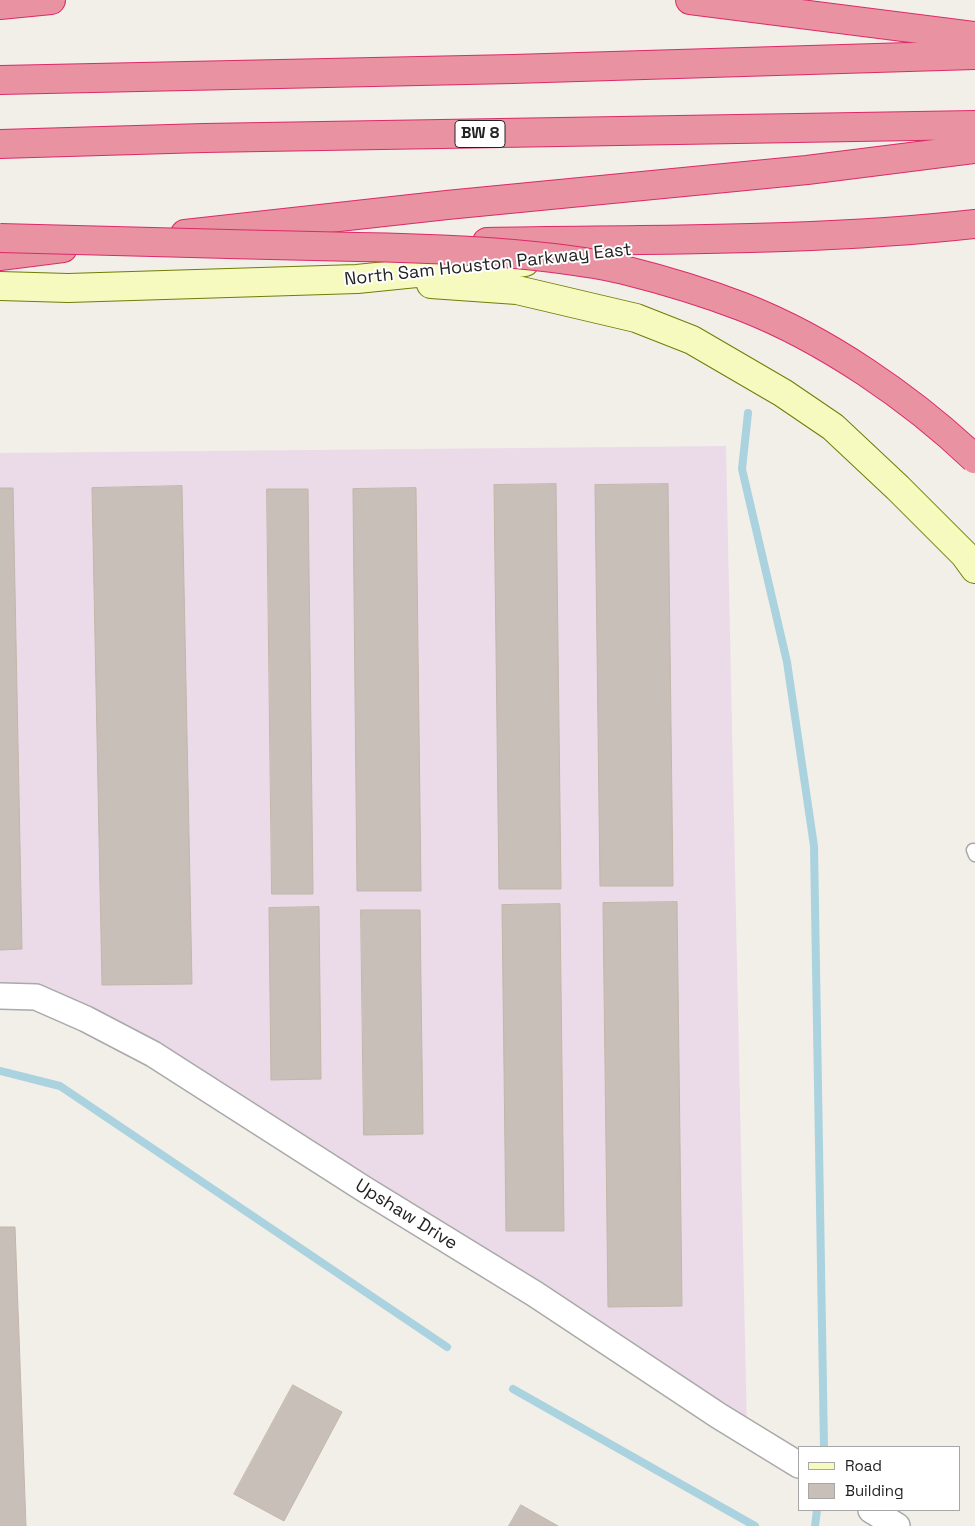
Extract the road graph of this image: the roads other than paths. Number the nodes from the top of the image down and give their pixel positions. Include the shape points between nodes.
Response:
1 (51, 0) edge
2 (690, 0) edge
3 (0, 5) edge
4 (975, 36) edge
5 (975, 55) edge
6 (0, 80) edge
7 (968, 126) edge
8 (0, 144) edge
9 (975, 149) edge
10 (975, 224) edge
11 (975, 236) edge
12 (0, 238) edge
13 (285, 245) junction
14 (0, 256) edge
15 (357, 279) junction
16 (0, 286) edge
17 (975, 459) edge
18 (975, 569) edge
19 (0, 996) edge
20 (798, 1464) edge
21 (873, 1511) edge
22 (897, 1526) edge

1 - 3 highway
2 - 4 highway
5 - 6 highway
7 - 8 highway, BW 8
9 - 14 highway via 807,170 447,205
10 - 13 highway, bridge via 795,237
11 - 15 main road, North Sam Houston Parkway East via 696,244
12 - 13 highway, bridge
13 - 17 highway, bridge via 519,254 622,269 668,282 744,308 849,362 905,399
15 - 16 main road, North Sam Houston Parkway East via 68,288
15 - 18 main road via 517,290 636,318 692,340 833,426 964,554
19 - 20 street, Upshaw Drive via 36,997 86,1018 153,1054 535,1294
21 - 22 street

